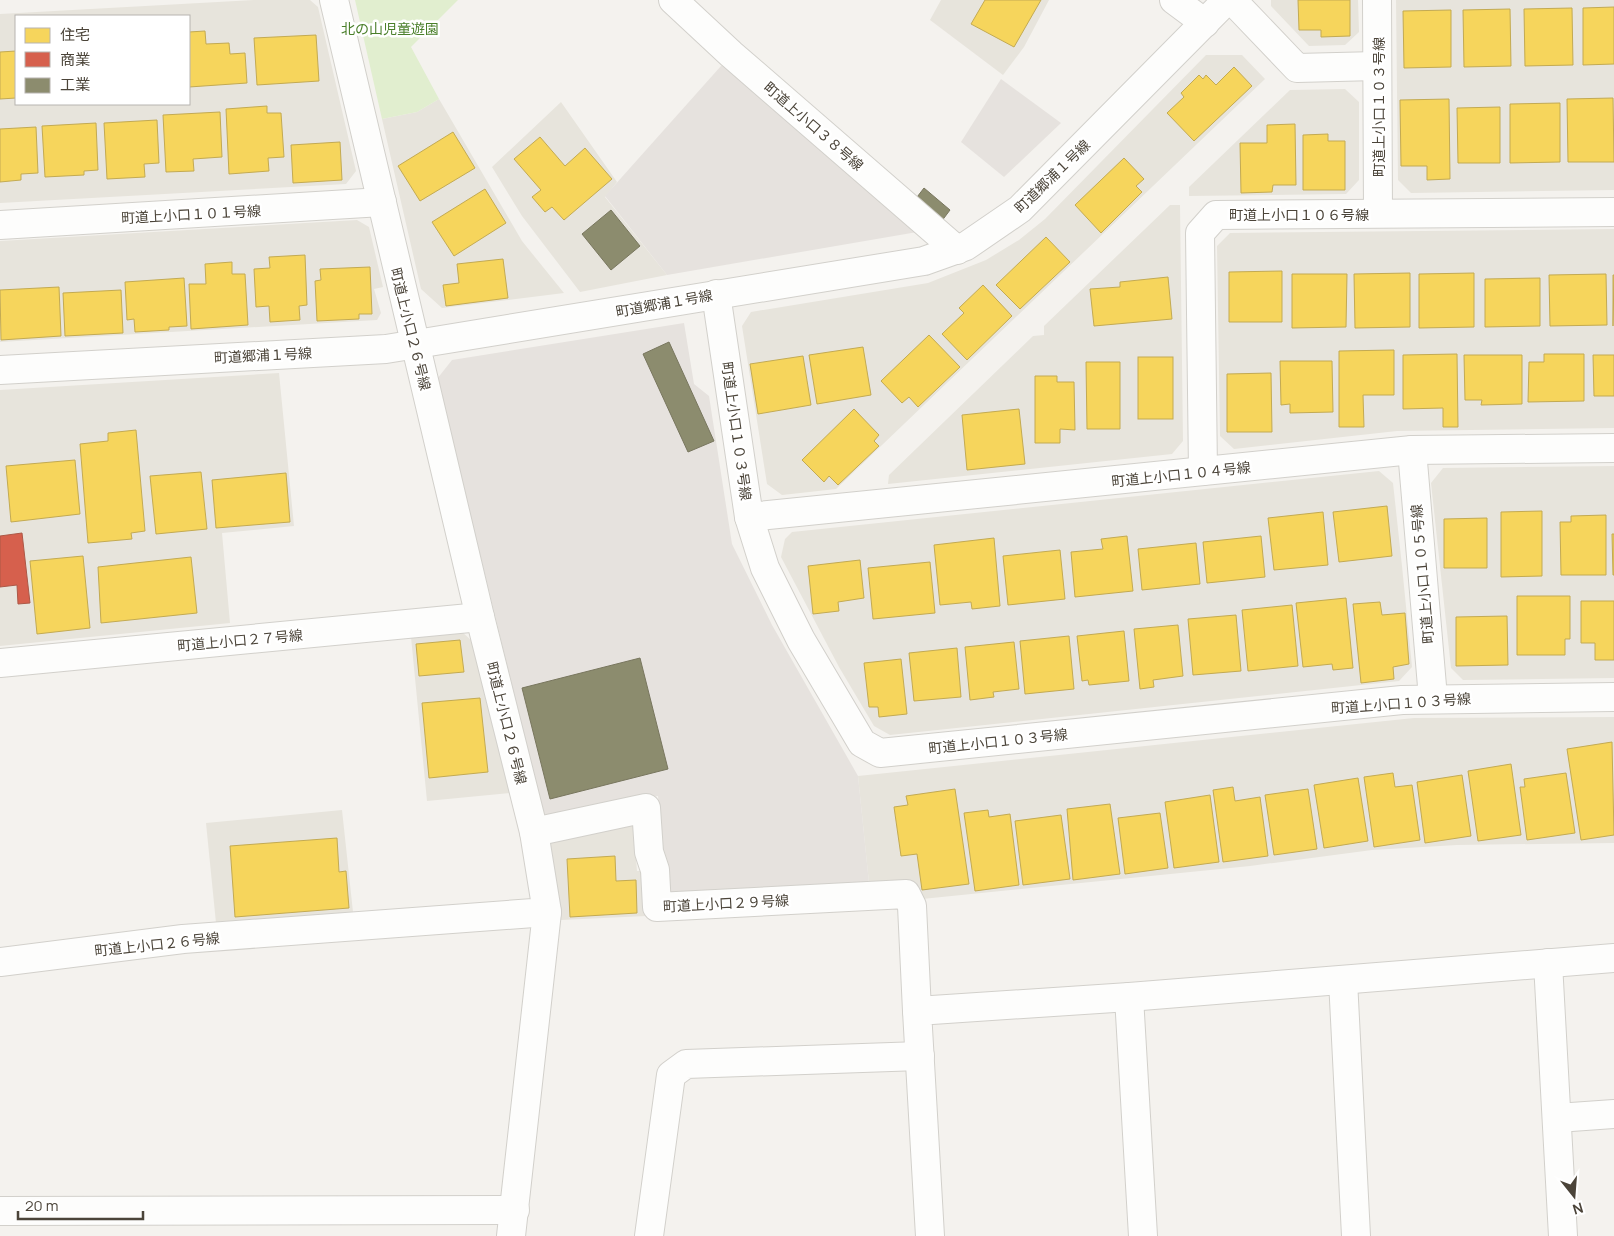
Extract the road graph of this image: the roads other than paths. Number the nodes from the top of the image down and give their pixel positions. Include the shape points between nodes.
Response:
1 (334, 0) edge
2 (673, 0) edge
3 (1174, 0) edge
4 (1227, 0) edge
5 (1232, 0) edge
6 (1377, 0) edge
7 (1205, 23) junction
8 (1377, 66) junction
9 (382, 202) junction
10 (1614, 212) edge
11 (1378, 214) junction
12 (0, 225) edge
13 (957, 250) junction
14 (716, 294) junction
15 (414, 345) junction
16 (0, 370) edge
17 (1614, 448) edge
18 (1412, 450) junction
19 (1203, 472) junction
20 (749, 517) junction
21 (480, 617) junction
22 (0, 663) edge
23 (1614, 697) edge
24 (1433, 698) junction
25 (534, 832) junction
26 (546, 912) junction
27 (1614, 958) edge
28 (0, 962) edge
29 (1548, 963) junction
30 (1343, 980) junction
31 (1129, 997) junction
32 (917, 1012) junction
33 (920, 1056) junction
34 (1614, 1114) edge
35 (1557, 1118) junction
36 (0, 1211) edge
37 (513, 1223) edge
38 (649, 1236) edge
39 (930, 1236) edge
40 (1143, 1236) edge
41 (1356, 1236) edge
42 (1563, 1236) edge

1 - 9 street, 町道上小口２６号線
2 - 13 street, 町道上小口３８号線
3 - 7 street
4 - 7 street, 町道郷浦１号線
5 - 8 street via 1297,68
6 - 8 street, 町道上小口１０３号線
7 - 13 street, 町道郷浦１号線 via 1020,209
8 - 11 street, 町道上小口１０３号線
9 - 12 street, 町道上小口１０１号線
9 - 15 street, 町道上小口２６号線
10 - 11 street, 町道上小口１０６号線
11 - 19 street, 町道上小口１０６号線 via 1216,215 1200,233
13 - 14 street, 町道郷浦１号線 via 910,264
14 - 15 street, 町道郷浦１号線
14 - 20 street, 町道上小口１０３号線
15 - 16 street, 町道郷浦１号線
15 - 21 street, 町道上小口２６号線
17 - 18 street, 町道上小口１０４号線
18 - 19 street, 町道上小口１０４号線
18 - 24 street, 町道上小口１０５号線
19 - 20 street, 町道上小口１０４号線
20 - 24 street, 町道上小口１０３号線 via 765,568 801,640 862,743 880,753
21 - 22 street, 町道上小口２７号線
21 - 25 street, 町道上小口２６号線
23 - 24 street, 町道上小口１０３号線
25 - 26 street, 町道上小口２６号線
25 - 32 street, 町道上小口２９号線 via 646,808 657,907 906,894 912,906
26 - 28 street, 町道上小口２６号線 via 183,940
26 - 37 street
27 - 29 street
29 - 30 street
29 - 35 street
30 - 31 street
30 - 41 street
31 - 32 street
31 - 40 street
32 - 33 street
33 - 38 street via 686,1064 671,1075
33 - 39 street
34 - 35 street
35 - 42 street
36 - 37 street

